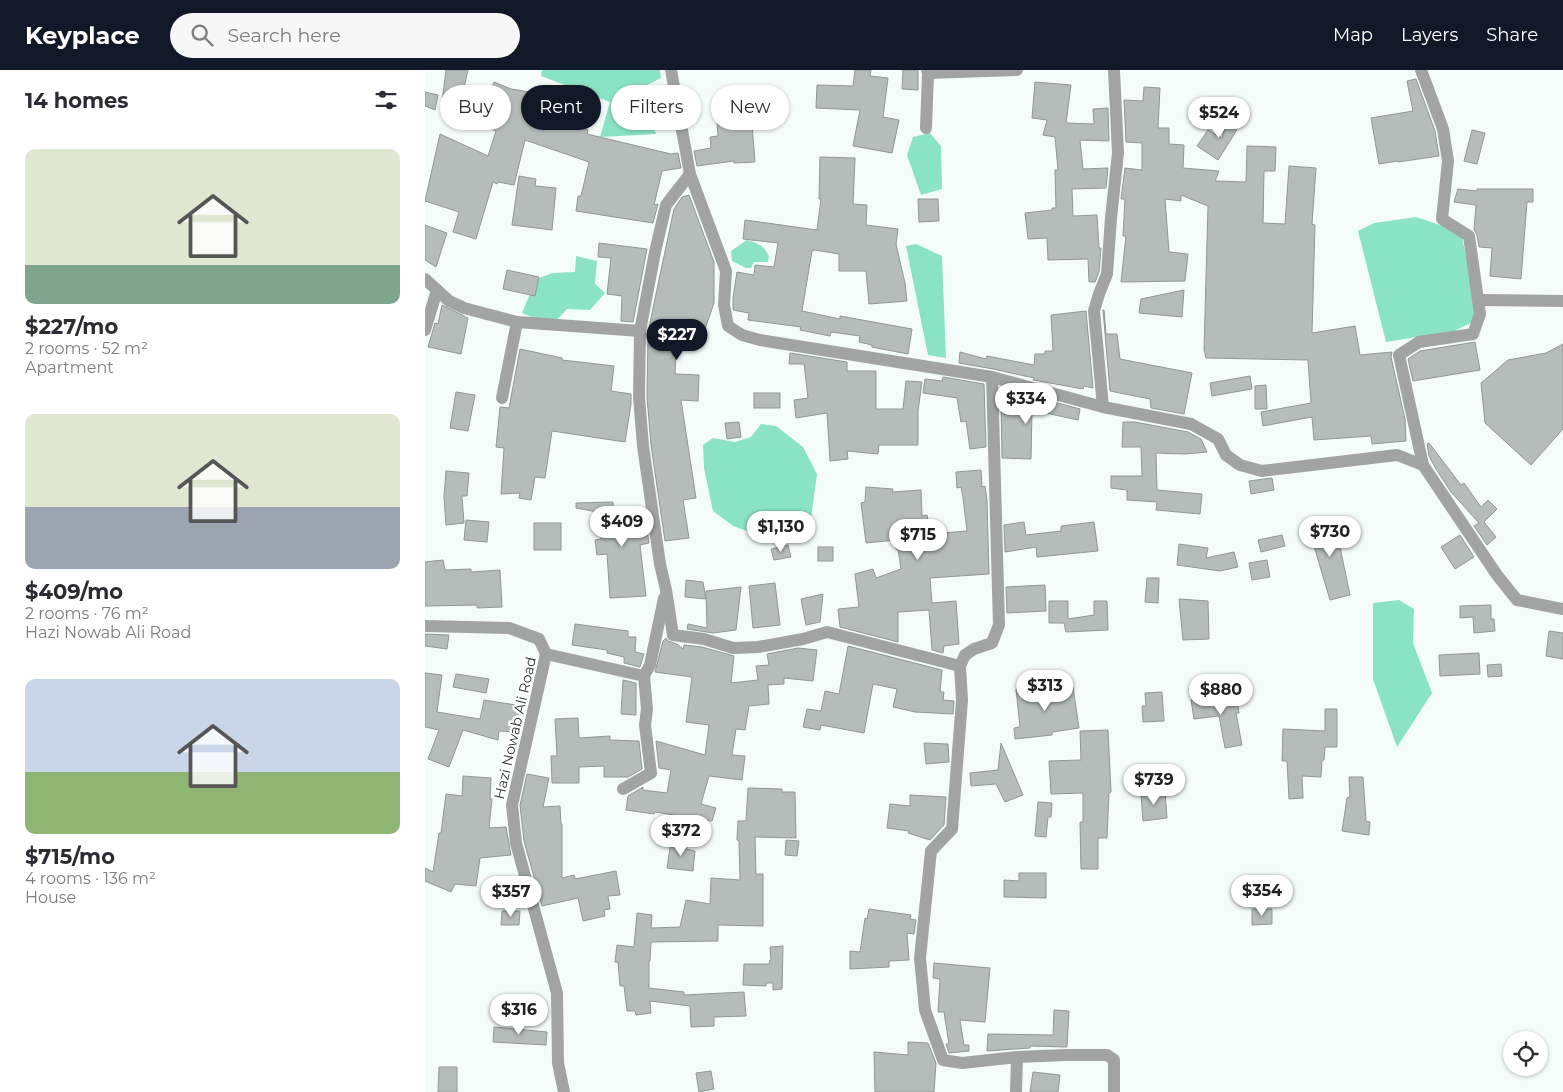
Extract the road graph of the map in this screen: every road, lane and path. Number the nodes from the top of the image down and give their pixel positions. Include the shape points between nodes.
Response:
1 (671, 70) edge
2 (1017, 70) edge
3 (1114, 70) edge
4 (1421, 70) edge
5 (927, 71) edge
6 (926, 128) dead end
7 (690, 174) junction
8 (425, 278) edge
9 (437, 290) junction
10 (1478, 300) junction
11 (1563, 301) edge
12 (517, 322) junction
13 (425, 330) edge
14 (640, 331) junction
15 (992, 377) junction
16 (502, 398) dead end
17 (1103, 407) junction
18 (1423, 465) junction
19 (666, 590) junction
20 (1563, 609) edge
21 (425, 626) edge
22 (547, 654) junction
23 (960, 666) junction
24 (644, 676) junction
25 (623, 789) dead end
26 (1017, 1057) junction
27 (563, 1092) edge
28 (1016, 1092) edge
29 (1114, 1092) edge

1 - 7 street
2 - 5 street
3 - 17 street via 1118,153 1107,274 1094,311
4 - 10 street via 1443,129 1448,161 1442,219 1469,236
5 - 6 street
7 - 14 street via 665,205
7 - 15 street via 726,271 724,305 728,326 742,335 761,340
8 - 9 street
9 - 12 street via 464,308
9 - 13 street
10 - 11 street
10 - 18 street via 1480,314 1473,334 1419,342 1399,355
12 - 14 street
12 - 16 street
14 - 19 street via 639,398 643,446
15 - 17 street
15 - 23 street via 999,625 992,642 965,655
17 - 18 street via 1191,424 1218,439 1226,455 1240,465 1262,472 1397,455
18 - 20 street via 1517,600
19 - 23 street via 673,635 704,639 733,648 758,647 827,632
19 - 24 street via 650,665
21 - 22 street via 509,628 539,639
22 - 24 street, Hazi Nowab Ali Road
22 - 27 street, Hazi Nowab Ali Road via 512,805 517,844 557,993 558,1063
23 - 26 street via 962,700 952,829 931,851 919,958 925,1010 943,1060 962,1063
24 - 25 street via 645,725 651,773
26 - 28 street
26 - 29 street via 1107,1055 1114,1060

